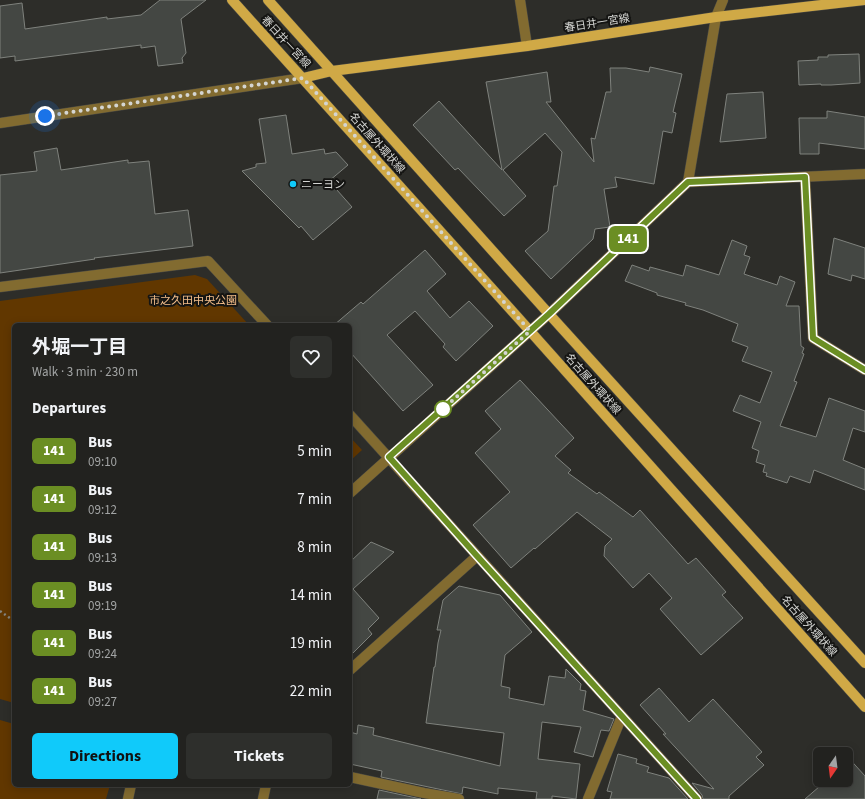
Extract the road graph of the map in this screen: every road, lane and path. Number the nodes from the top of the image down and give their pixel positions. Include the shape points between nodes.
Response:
1 (232, 0) edge
2 (268, 0) edge
3 (520, 0) edge
4 (723, 0) edge
5 (865, 0) edge
6 (716, 16) junction
7 (527, 46) junction
8 (332, 71) junction
9 (303, 78) junction
10 (0, 122) edge
11 (865, 174) edge
12 (805, 177) junction
13 (688, 182) junction
14 (0, 287) edge
15 (549, 314) junction
16 (265, 323) edge
17 (530, 331) junction
18 (865, 370) edge
19 (352, 417) edge
20 (389, 457) junction
21 (352, 491) edge
22 (477, 556) junction
23 (0, 610) edge
24 (12, 619) edge
25 (865, 663) edge
26 (352, 668) edge
27 (865, 707) edge
28 (622, 716) junction
29 (352, 778) edge
30 (131, 787) edge
31 (265, 787) edge
32 (424, 796) edge
33 (128, 799) edge
34 (262, 799) edge
35 (459, 799) edge
36 (588, 799) edge
37 (697, 799) edge

1 - 9 main road, 春日井一宮線
2 - 8 main road, 春日井一宮線
3 - 7 street
4 - 6 street
5 - 6 main road, 春日井一宮線
6 - 7 main road, 春日井一宮線
6 - 13 street
7 - 8 main road, 春日井一宮線
8 - 9 main road, 春日井一宮線
8 - 15 main road, 名古屋外環状線
9 - 10 street
9 - 17 main road, 名古屋外環状線
11 - 12 street
12 - 13 street
12 - 18 street via 813,338
13 - 15 street
14 - 16 street via 208,261
15 - 17 street
15 - 25 main road, 名古屋外環状線
17 - 20 street
17 - 27 main road, 名古屋外環状線
19 - 20 street
20 - 21 street
20 - 22 street
22 - 26 street
22 - 28 street
23 - 24 path
28 - 36 street
28 - 37 street
29 - 32 street
30 - 33 street
31 - 34 street
32 - 35 street

